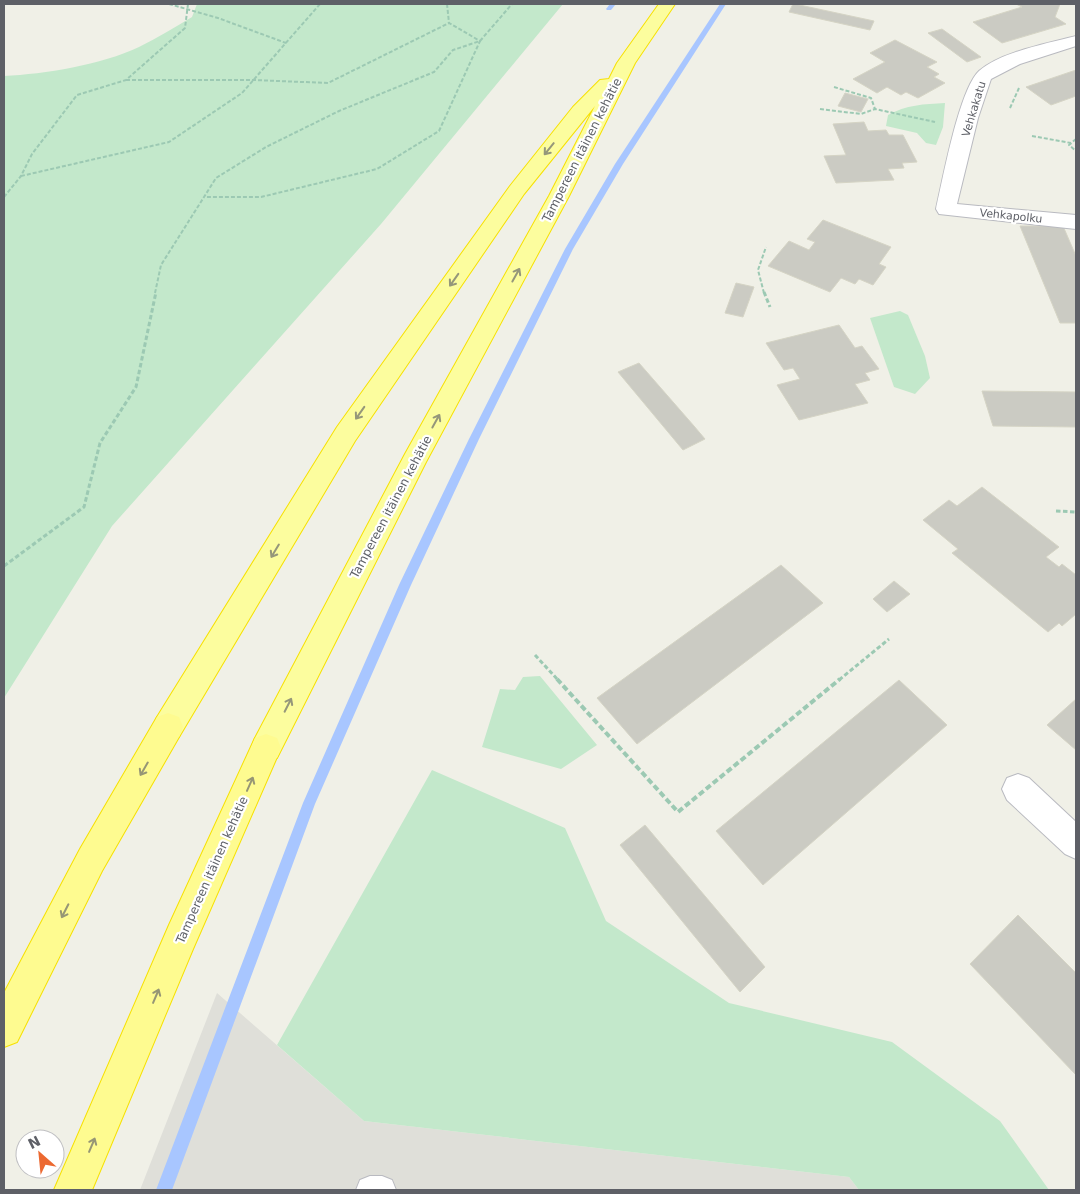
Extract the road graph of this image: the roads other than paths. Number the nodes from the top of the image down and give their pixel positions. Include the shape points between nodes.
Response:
1 (667, 4) edge
2 (1076, 40) edge
3 (626, 63) junction
4 (946, 209) joint
5 (1076, 222) edge
6 (1018, 789) dead end
7 (1076, 843) edge
8 (4, 1029) edge
9 (73, 1190) edge
10 (370, 1190) edge
11 (382, 1190) edge

1 - 3 highway
2 - 4 street, Vehkakatu via 1000,65 983,77
3 -> 8 highway, Tampereen itäinen kehätie via 580,111 517,190 346,434 91,860
9 -> 3 highway, Tampereen itäinen kehätie via 266,748 414,460 554,204
4 - 5 street, Vehkapolku
6 - 7 street
10 - 11 lane

